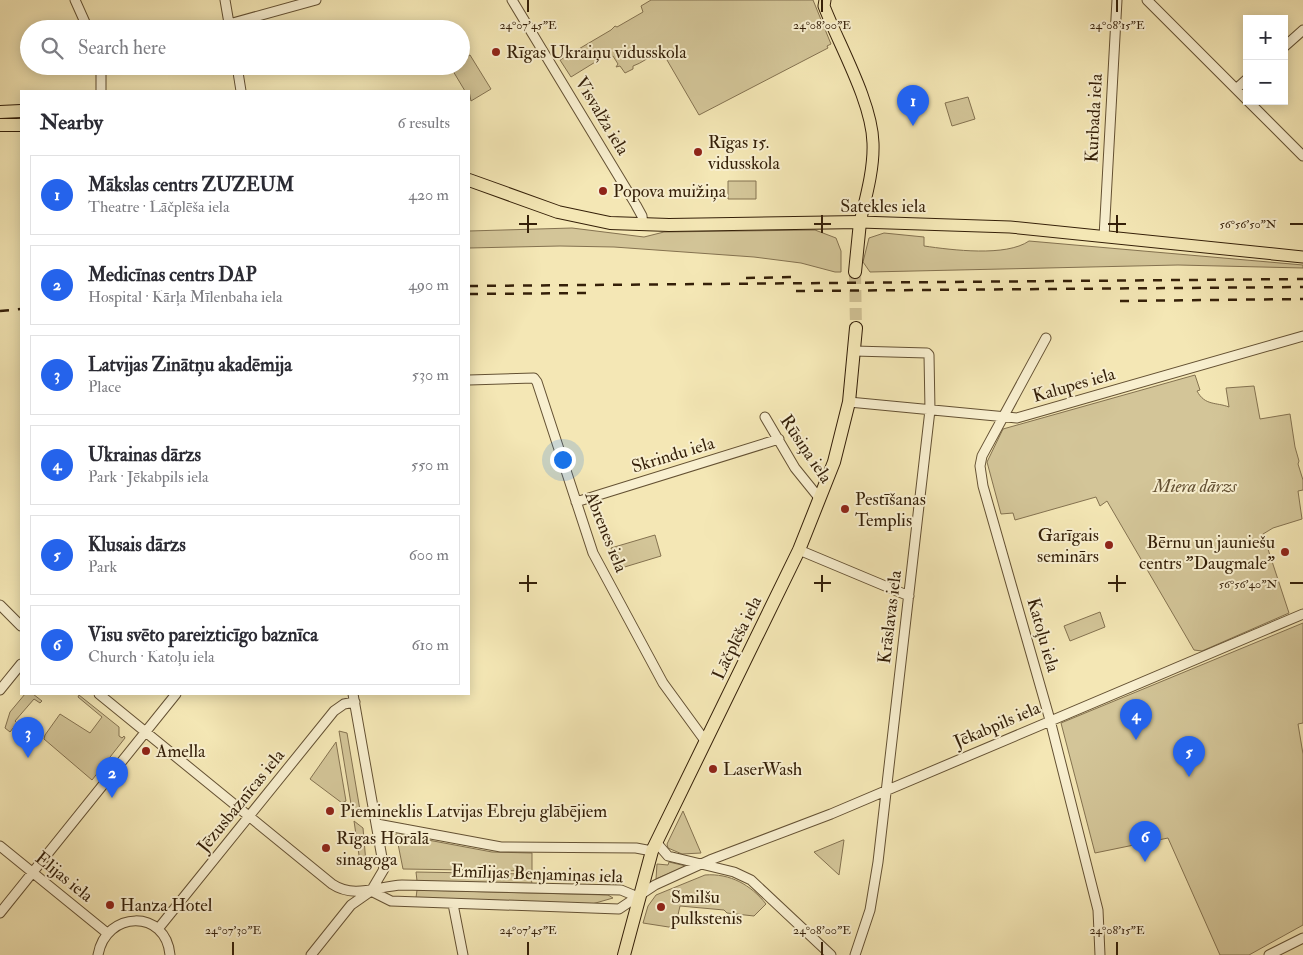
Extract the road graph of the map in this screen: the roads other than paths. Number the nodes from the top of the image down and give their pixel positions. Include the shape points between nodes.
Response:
1 (75, 0) edge
2 (225, 0) edge
3 (316, 0) edge
4 (512, 0) edge
5 (826, 0) edge
6 (1117, 0) edge
7 (1147, 0) edge
8 (84, 20) edge
9 (229, 20) edge
10 (250, 20) edge
11 (1303, 30) edge
12 (1288, 43) edge
13 (101, 75) edge
14 (239, 75) edge
15 (1243, 83) edge
16 (1236, 89) junction
17 (101, 90) edge
18 (242, 90) edge
19 (1243, 97) edge
20 (1251, 105) edge
21 (20, 111) edge
22 (0, 112) edge
23 (0, 125) edge
24 (20, 125) edge
25 (1303, 156) edge
26 (470, 180) edge
27 (860, 222) junction
28 (643, 225) junction
29 (1104, 237) junction
30 (1303, 258) edge
31 (855, 272) tunnel mouth
32 (856, 328) tunnel mouth
33 (1303, 336) edge
34 (1046, 338) dead end
35 (854, 351) junction
36 (470, 380) edge
37 (849, 402) junction
38 (930, 410) junction
39 (765, 417) dead end
40 (1003, 417) junction
41 (778, 439) junction
42 (820, 499) junction
43 (576, 502) junction
44 (799, 550) junction
45 (909, 596) junction
46 (0, 605) edge
47 (1303, 614) edge
48 (20, 625) edge
49 (20, 665) edge
50 (0, 690) edge
51 (100, 695) edge
52 (175, 695) edge
53 (354, 698) edge
54 (1050, 720) junction
55 (146, 732) junction
56 (706, 742) junction
57 (884, 792) junction
58 (250, 817) junction
59 (377, 824) junction
60 (0, 846) edge
61 (654, 847) junction
62 (703, 865) junction
63 (33, 873) junction
64 (371, 891) junction
65 (638, 897) junction
66 (453, 904) junction
67 (0, 913) edge
68 (158, 929) junction
69 (107, 933) junction
70 (1303, 938) edge
71 (98, 955) edge
72 (170, 955) edge
73 (310, 955) edge
74 (463, 955) edge
75 (624, 955) edge
76 (831, 955) edge
77 (854, 955) edge
78 (1100, 955) edge
79 (1269, 955) edge

1 - 8 street
2 - 9 street
3 - 10 street
4 - 28 street, Visvalža iela via 636,205
5 - 27 main road via 831,4 843,38 843,48 873,134 872,162
6 - 29 street, Kurbada iela
7 - 16 street
11 - 12 street
13 - 17 street
14 - 18 street
15 - 16 street
16 - 19 street
20 - 25 street
21 - 22 highway
23 - 24 highway
26 - 28 highway, Satekles iela via 579,218 610,224
27 - 28 highway, Satekles iela
27 - 29 main road, Satekles iela via 1010,227
27 - 31 highway
29 - 30 main road, Satekles iela
32 - 35 highway, Lāčplēša iela
33 - 40 street, Kalupes iela via 1032,414
34 - 40 street, Katoļu iela
35 - 37 highway, Lāčplēša iela
35 - 38 street, Krāslavas iela via 927,353
36 - 43 street, Abrenes iela via 534,378
37 - 38 street, Kalupes iela
37 - 42 highway, Lāčplēša iela via 840,444
38 - 40 street, Kalupes iela
38 - 45 street, Krāslavas iela
39 - 41 street, Rūsiņa iela
40 - 54 street, Katoļu iela via 980,466
41 - 42 street, Rūsiņa iela via 795,468
41 - 43 street, Skrindu iela
42 - 44 highway, Lāčplēša iela
43 - 56 street, Abrenes iela via 593,553 663,683
44 - 45 street
44 - 56 highway, Lāčplēša iela
45 - 57 street, Krāslavas iela
46 - 48 street
47 - 54 street, Jēkabpils iela
49 - 50 street
51 - 55 street, Emīlijas Benjamiņas iela
52 - 55 street
53 - 58 street, Jēzusbaznīcas iela via 336,710
53 - 59 street
54 - 57 street, Jēkabpils iela
54 - 78 street, Katoļu iela via 1098,910
55 - 58 street, Emīlijas Benjamiņas iela
55 - 63 street
56 - 61 highway, Lāčplēša iela
57 - 62 street, Jēkabpils iela
57 - 77 street, Krāslavas iela via 872,899 866,926
58 - 64 street, Emīlijas Benjamiņas iela via 336,886 352,891
58 - 68 street, Jēzusbaznīcas iela
59 - 61 street via 501,847
59 - 64 street via 384,870
60 - 63 street, Elijas iela
61 - 62 street via 668,856
61 - 65 highway, Lāčplēša iela
62 - 65 street, Jēkabpils iela via 655,885
62 - 76 street via 734,872 757,884
63 - 67 street
63 - 69 street, Elijas iela
64 - 65 street, Emīlijas Benjamiņas iela via 402,885 620,890
64 - 66 street, Emīlijas Benjamiņas iela via 391,901
64 - 73 street via 351,905
65 - 66 street, Emīlijas Benjamiņas iela via 618,909
65 - 75 highway, Lāčplēša iela
66 - 74 street
68 - 69 street via 148,923 132,921
68 - 72 street via 165,937
69 - 71 street
70 - 79 street

